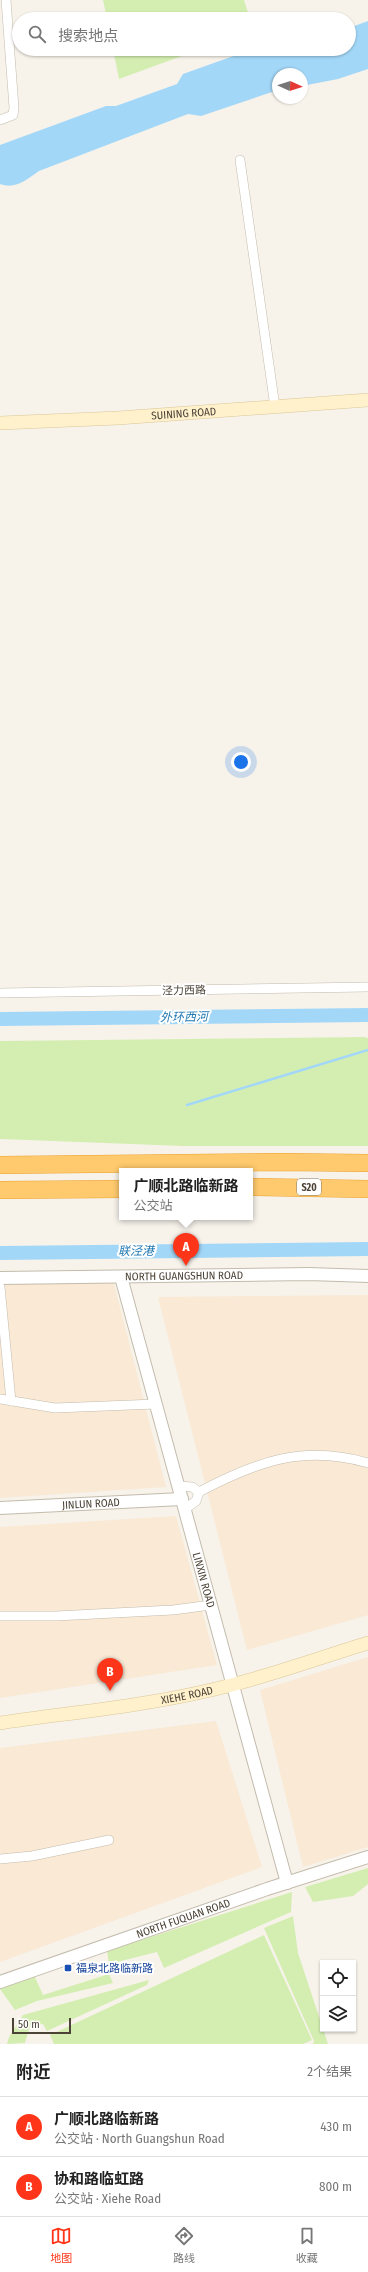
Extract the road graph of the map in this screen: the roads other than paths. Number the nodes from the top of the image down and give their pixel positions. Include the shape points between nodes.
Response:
1 (6, 0) edge
2 (0, 120) edge
3 (240, 160) dead end
4 (368, 400) edge
5 (275, 407) junction
6 (368, 409) edge
7 (0, 423) edge
8 (0, 431) edge
9 (368, 987) edge
10 (0, 993) edge
11 (0, 1160) edge
12 (368, 1163) edge
13 (105, 1164) junction
14 (0, 1165) edge
15 (253, 1187) edge
16 (114, 1189) edge
17 (368, 1189) edge
18 (0, 1190) edge
19 (0, 1196) edge
20 (368, 1276) edge
21 (121, 1277) junction
22 (0, 1278) edge
23 (0, 1287) edge
24 (0, 1399) edge
25 (11, 1401) junction
26 (156, 1404) junction
27 (368, 1463) edge
28 (179, 1486) junction
29 (199, 1492) junction
30 (184, 1504) junction
31 (0, 1508) edge
32 (211, 1605) junction
33 (0, 1616) edge
34 (368, 1643) edge
35 (233, 1685) junction
36 (0, 1723) edge
37 (109, 1840) dead end
38 (368, 1857) edge
39 (0, 1860) edge
40 (287, 1882) junction
41 (0, 1982) edge

1 - 2 street via 14,108 13,115
3 - 5 street
4 - 5 main road, SUINING ROAD
5 - 7 main road, SUINING ROAD
6 - 8 main road, SUINING ROAD via 118,426
9 - 10 street, 泾力西路
11 - 13 highway
12 - 13 highway
13 - 14 highway
15 - 17 highway, S20
16 - 18 highway
16 - 19 highway
20 - 21 street, NORTH GUANGSHUN ROAD via 309,1274
21 - 22 street, NORTH GUANGSHUN ROAD
21 - 26 street, LINXIN ROAD
23 - 25 street
24 - 25 street
25 - 26 street via 55,1408
26 - 28 street, LINXIN ROAD
27 - 29 street via 330,1455 291,1456 248,1468
28 - 29 street via 192,1487
28 - 30 street, LINXIN ROAD
29 - 30 street via 196,1501
30 - 31 street, JINLUN ROAD
30 - 32 street, LINXIN ROAD
32 - 33 street via 173,1610 39,1617
32 - 35 street, LINXIN ROAD
34 - 35 main road, XIEHE ROAD
35 - 36 main road, XIEHE ROAD via 163,1700
35 - 40 street, LINXIN ROAD
37 - 39 street
38 - 40 street, NORTH FUQUAN ROAD
40 - 41 street, NORTH FUQUAN ROAD

